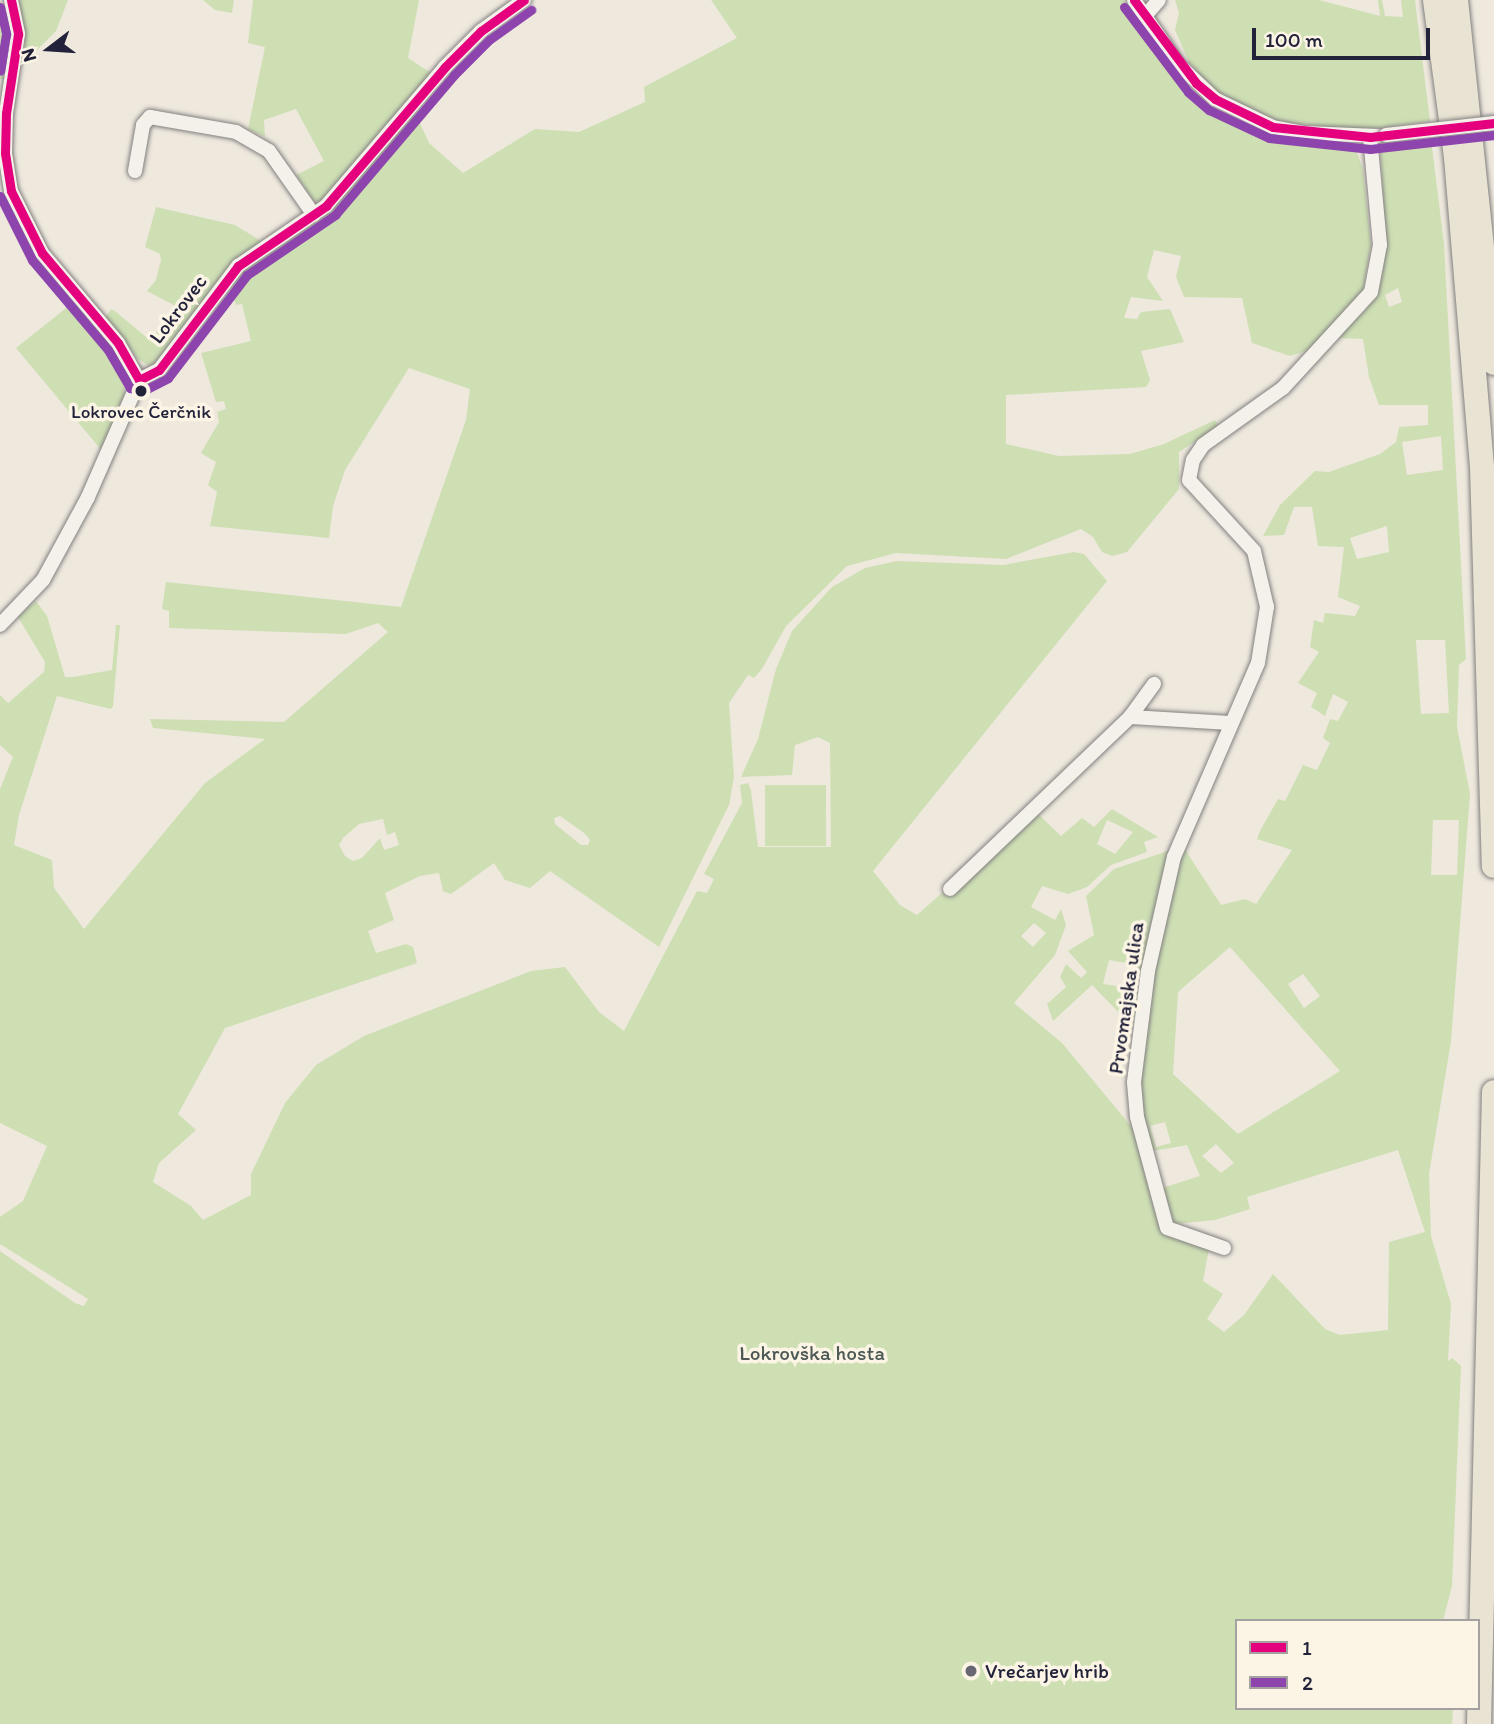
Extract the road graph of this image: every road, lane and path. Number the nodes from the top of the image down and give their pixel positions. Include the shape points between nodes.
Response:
1 (10, 0) edge
2 (524, 0) edge
3 (1134, 0) edge
4 (1160, 0) edge
5 (1434, 0) edge
6 (1456, 0) edge
7 (1145, 16) junction
8 (1494, 123) edge
9 (1370, 137) junction
10 (135, 171) dead end
11 (314, 215) junction
12 (1494, 363) edge
13 (139, 380) junction
14 (0, 625) edge
15 (1154, 684) dead end
16 (1130, 717) junction
17 (1231, 723) junction
18 (1494, 866) edge
19 (950, 889) dead end
20 (1494, 1092) edge
21 (1224, 1248) dead end
22 (1480, 1682) edge

1 - 13 street, Lokrovec via 18,34 6,113 5,153 11,191 42,253 118,344
2 - 11 street, Lokrovec via 481,31
3 - 7 street
4 - 7 street
5 - 18 highway via 1456,157 1482,467
6 - 12 highway
7 - 9 street via 1196,83 1240,113 1273,127 1304,133
8 - 9 street, bridge
9 - 17 street, Prvomajska ulica via 1380,245 1371,292 1283,388 1203,445 1193,460 1189,480 1254,551 1265,587 1258,663
10 - 11 street via 143,125 150,117 236,132 269,151
11 - 13 street, Lokrovec via 238,266 159,370
13 - 14 street via 88,496 43,580
15 - 16 street
16 - 17 street
16 - 19 street
17 - 21 street, Prvomajska ulica via 1174,856 1148,971 1134,1082 1137,1117 1167,1228
20 - 22 highway

